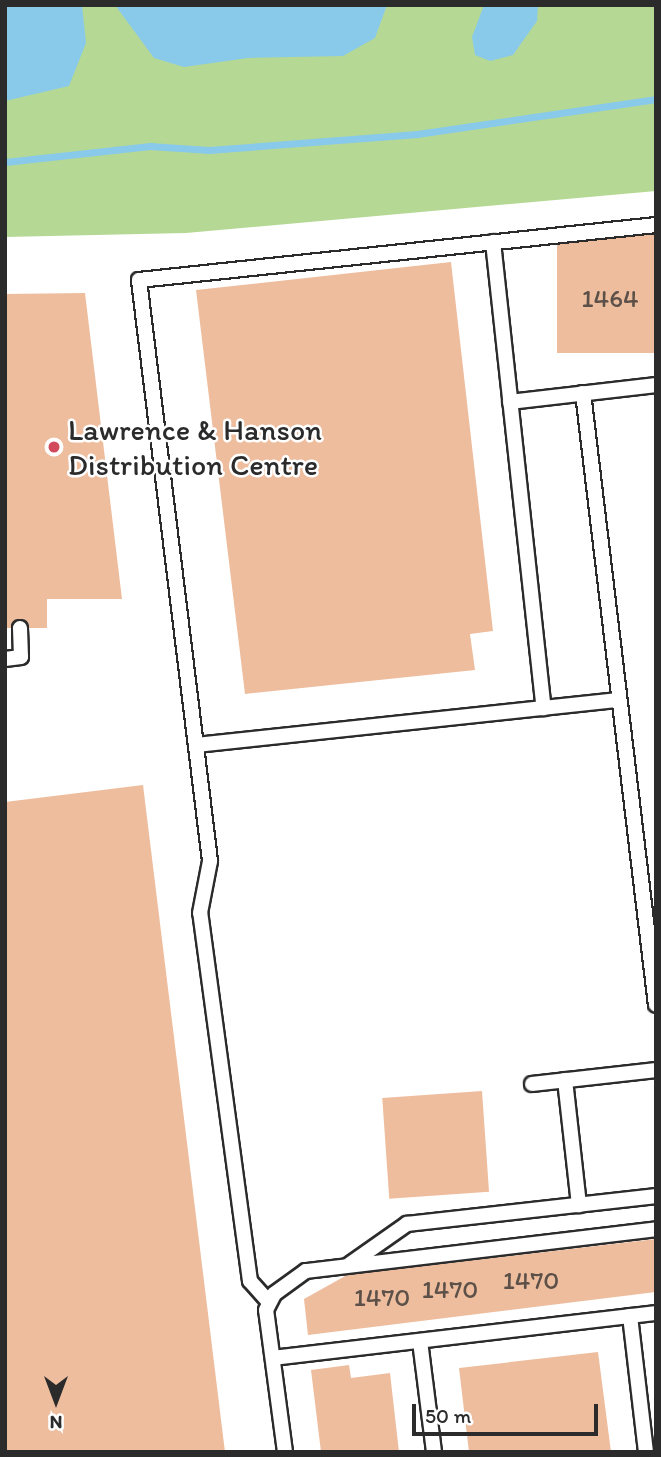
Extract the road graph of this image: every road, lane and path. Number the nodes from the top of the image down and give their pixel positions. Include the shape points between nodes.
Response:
1 (656, 225) edge
2 (493, 242) junction
3 (656, 385) edge
4 (583, 393) junction
5 (510, 402) junction
6 (20, 628) dead end
7 (5, 659) edge
8 (619, 700) junction
9 (544, 708) junction
10 (196, 745) junction
11 (656, 1005) edge
12 (656, 1070) edge
13 (565, 1080) junction
14 (532, 1084) dead end
15 (656, 1196) edge
16 (579, 1205) junction
17 (656, 1229) edge
18 (350, 1264) junction
19 (268, 1301) junction
20 (656, 1313) edge
21 (630, 1316) junction
22 (420, 1341) junction
23 (273, 1358) junction
24 (285, 1452) edge
25 (433, 1452) edge
26 (646, 1452) edge

1 - 2 lane
2 - 5 lane
2 - 10 lane via 138,280
3 - 4 lane
4 - 5 lane
4 - 8 lane
5 - 9 lane
6 - 7 lane via 21,657
8 - 9 lane
8 - 11 lane
9 - 10 lane
10 - 19 lane via 210,861 201,913 204,940 250,1281
12 - 13 lane
13 - 14 lane
13 - 16 lane
15 - 16 lane
16 - 18 lane via 407,1224
17 - 18 lane
18 - 19 lane via 306,1271
19 - 23 lane
20 - 21 lane
21 - 22 lane
21 - 26 lane
22 - 23 lane
22 - 25 lane
23 - 24 lane

